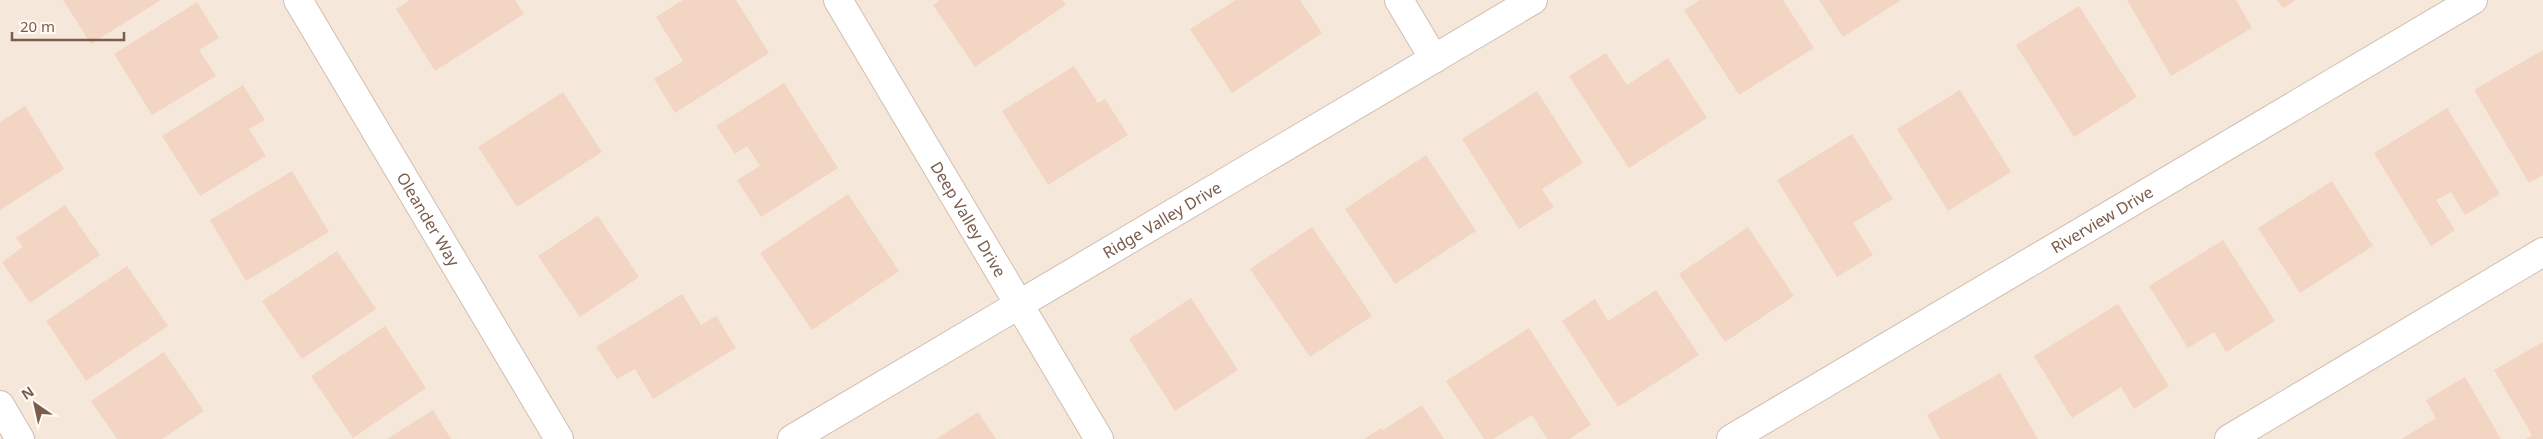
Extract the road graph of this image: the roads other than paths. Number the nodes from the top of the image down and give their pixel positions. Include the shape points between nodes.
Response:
1 (298, 0) edge
2 (838, 0) edge
3 (1399, 0) edge
4 (1533, 0) edge
5 (2473, 0) edge
6 (1434, 59) junction
7 (2543, 252) edge
8 (1019, 306) junction
9 (0, 405) edge
10 (20, 439) edge
11 (560, 439) edge
12 (792, 439) edge
13 (1099, 439) edge
14 (1731, 439) edge
15 (2229, 439) edge

1 - 11 street, Oleander Way
2 - 8 street, Deep Valley Drive
3 - 6 street
4 - 6 street, Ridge Valley Drive
5 - 14 street, Riverview Drive
6 - 8 street, Ridge Valley Drive
7 - 15 street
8 - 12 street, Ridge Valley Drive
8 - 13 street, Deep Valley Drive
9 - 10 street

